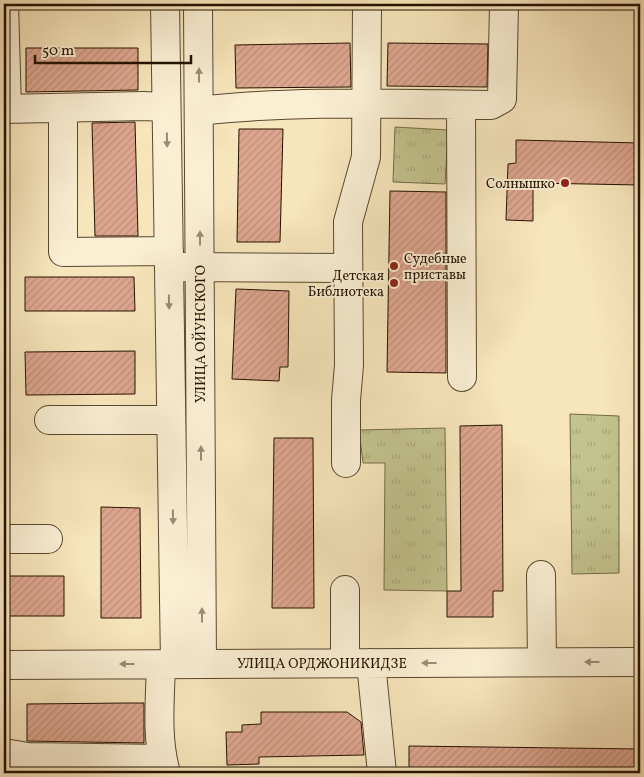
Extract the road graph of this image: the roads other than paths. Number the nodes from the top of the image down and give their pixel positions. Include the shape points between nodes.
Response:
1 (4, 4) edge
2 (165, 4) edge
3 (198, 4) edge
4 (367, 4) edge
5 (504, 4) edge
6 (366, 104) junction
7 (461, 105) junction
8 (64, 108) junction
9 (166, 108) junction
10 (5, 109) edge
11 (199, 111) junction
12 (169, 259) junction
13 (200, 266) junction
14 (348, 268) junction
15 (462, 377) dead end
16 (49, 420) dead end
17 (171, 420) junction
18 (346, 463) dead end
19 (4, 539) edge
20 (48, 539) dead end
21 (541, 575) dead end
22 (345, 590) dead end
23 (542, 662) junction
24 (640, 662) edge
25 (358, 663) junction
26 (168, 664) junction
27 (202, 664) junction
28 (4, 665) edge
29 (4, 753) edge
30 (164, 766) edge
31 (382, 773) edge

1 - 10 street
2 - 9 street
11 -> 3 street, УЛИЦА ОЙУНСКОГО
4 - 6 street
5 - 7 street via 502,100 491,106
6 - 7 street
6 - 11 street
6 - 14 street via 366,157 348,222
7 - 15 street
8 - 9 street
8 - 10 street
8 - 12 street via 63,252
9 -> 12 street
13 -> 11 street, УЛИЦА ОЙУНСКОГО
12 - 13 street
12 -> 17 street
13 - 14 street
27 -> 13 street, УЛИЦА ОЙУНСКОГО
14 - 18 street
16 - 17 street
17 -> 26 street
19 - 20 street
21 - 23 street
22 - 25 street
24 -> 23 street, УЛИЦА ОРДЖОНИКИДЗЕ
23 -> 25 street, УЛИЦА ОРДЖОНИКИДЗЕ
25 - 27 street, УЛИЦА ОРДЖОНИКИДЗЕ
25 - 31 street
26 - 27 street, УЛИЦА ОРДЖОНИКИДЗЕ
26 -> 28 street, УЛИЦА ОРДЖОНИКИДЗЕ
26 - 30 street via 160,732
29 - 30 street

